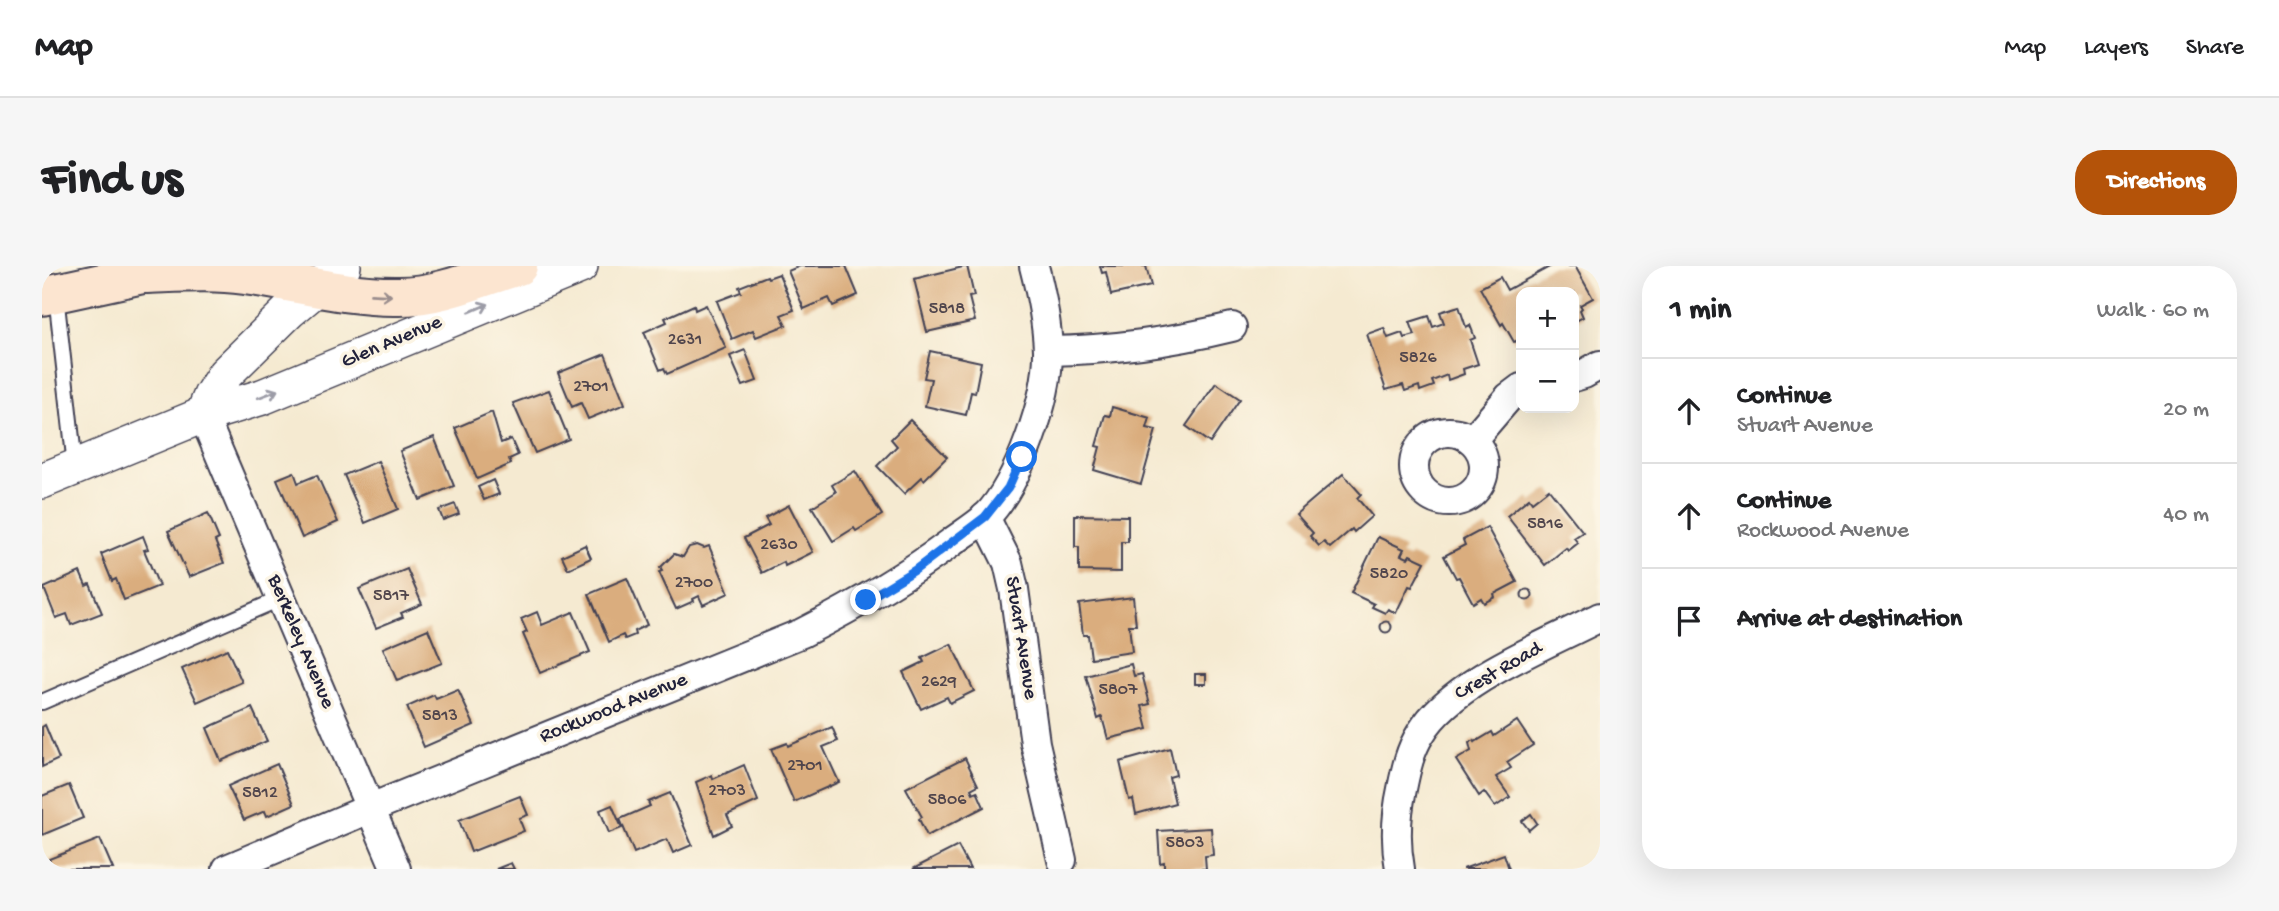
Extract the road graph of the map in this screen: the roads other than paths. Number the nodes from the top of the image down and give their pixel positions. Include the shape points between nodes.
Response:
1 (518, 266) edge
2 (580, 266) edge
3 (1034, 266) edge
4 (155, 270) edge
5 (329, 277) edge
6 (49, 294) edge
7 (1232, 327) dead end
8 (1048, 351) junction
9 (1600, 365) edge
10 (1579, 376) edge
11 (1516, 391) edge
12 (203, 415) junction
13 (1473, 439) dead end
14 (75, 467) junction
15 (42, 481) edge
16 (985, 517) junction
17 (282, 598) junction
18 (1600, 617) edge
19 (42, 702) edge
20 (371, 808) junction
21 (1062, 860) dead end
22 (227, 869) edge
23 (396, 869) edge
24 (1400, 869) edge

5 -> 1 main road via 399,296 428,294
12 -> 2 street, Glen Avenue via 262,397
3 - 8 street
4 - 5 main road
4 - 6 main road
5 - 12 street via 225,373
6 - 14 lane
7 - 8 street via 1132,347
8 - 16 street via 1044,385 1022,457 1008,488
9 - 10 street
11 - 13 street
12 - 14 street, Glen Avenue
12 - 17 street, Berkeley Avenue
14 - 15 street, Glen Avenue
16 - 20 street, Rockwood Avenue via 915,570 802,633
16 - 21 street, Stuart Avenue via 1008,563 1014,589 1035,743
17 - 19 lane
17 - 20 street, Berkeley Avenue
18 - 24 street, Crest Road via 1462,689 1421,732 1410,753 1398,803 1395,846
20 - 22 street, Rockwood Avenue
20 - 23 street, Berkeley Avenue

